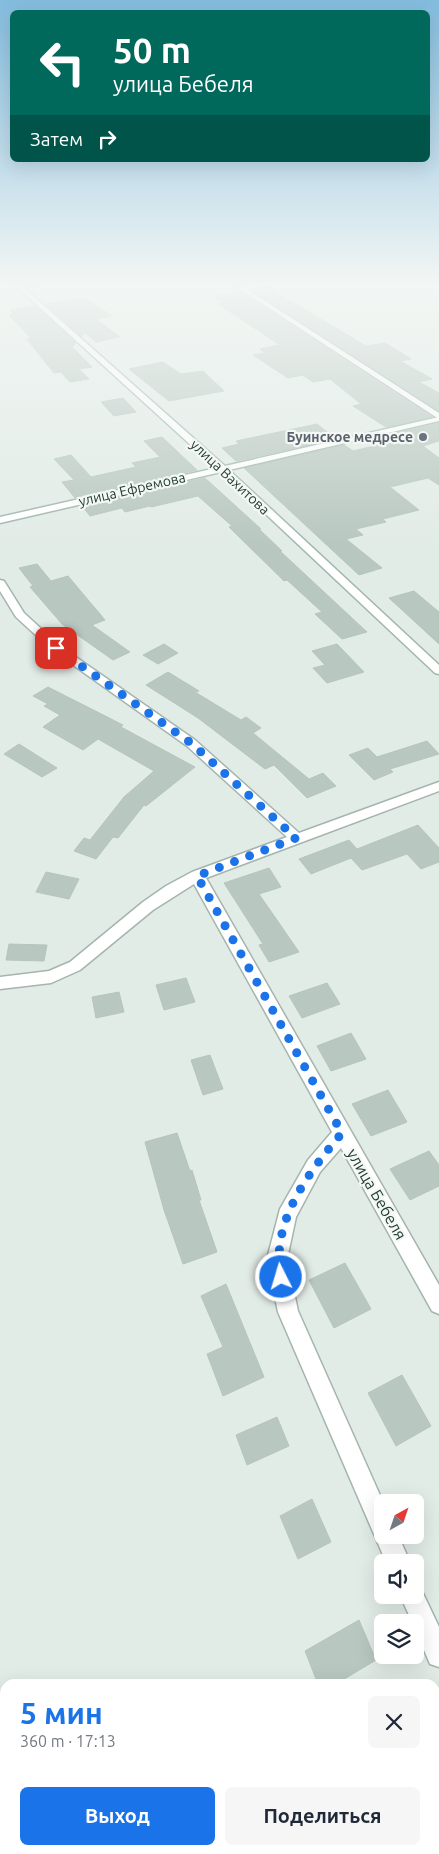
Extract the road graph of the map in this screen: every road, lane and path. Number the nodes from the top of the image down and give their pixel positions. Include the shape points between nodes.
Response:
1 (116, 373) edge
2 (370, 373) edge
3 (439, 418) edge
4 (223, 469) junction
5 (0, 520) edge
6 (0, 584) edge
7 (439, 671) edge
8 (439, 786) edge
9 (296, 838) junction
10 (197, 876) junction
11 (0, 983) edge
12 (342, 1133) junction
13 (439, 1304) edge
14 (374, 1509) edge
15 (416, 1604) edge
16 (439, 1655) edge

1 - 4 street, улица Вахитова
2 - 3 street
3 - 4 street, улица Ефремова
4 - 5 street, улица Ефремова
4 - 7 street, улица Вахитова
6 - 9 street via 20,615 56,648 191,743
8 - 9 street
9 - 10 street
10 - 11 street via 148,906 75,966 51,977
10 - 12 street, улица Бебеля
12 - 13 street, улица Бебеля
12 - 14 street via 314,1166 287,1215 277,1260 288,1312
15 - 16 street

